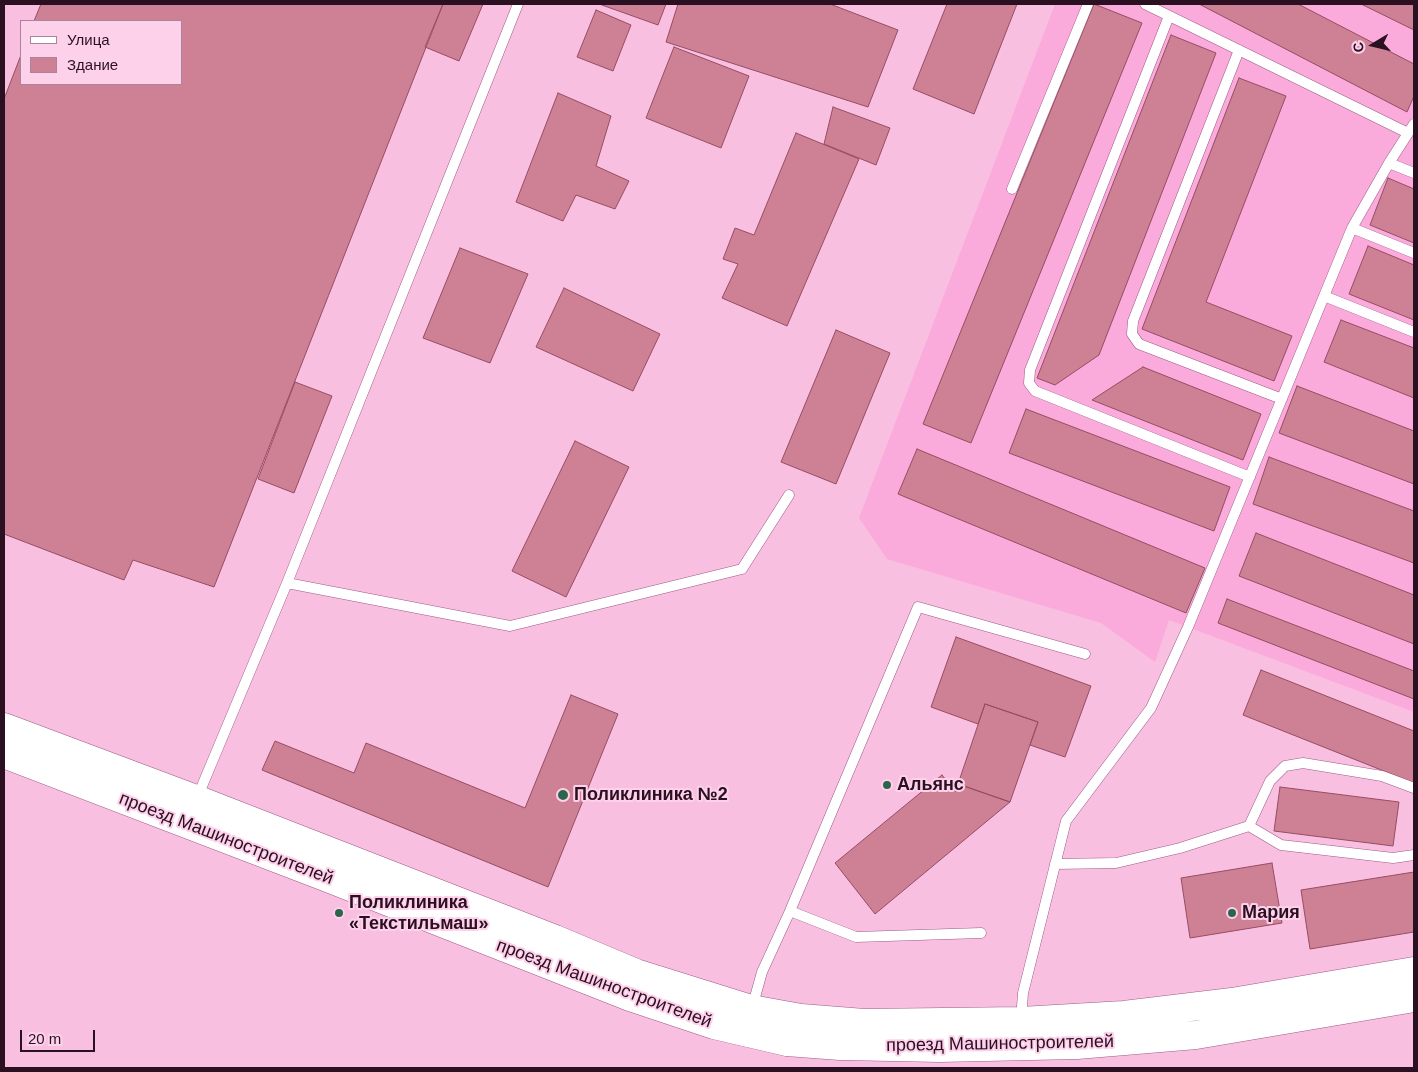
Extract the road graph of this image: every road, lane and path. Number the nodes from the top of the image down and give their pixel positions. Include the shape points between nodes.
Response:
1 (518, 4) edge
2 (1088, 4) edge
3 (1145, 4) edge
4 (1169, 16) junction
5 (1239, 50) junction
6 (1411, 129) edge
7 (1389, 163) junction
8 (1414, 173) edge
9 (1012, 189) dead end
10 (1352, 228) junction
11 (1414, 253) edge
12 (1324, 296) junction
13 (1414, 332) edge
14 (1282, 398) junction
15 (1250, 477) junction
16 (789, 495) dead end
17 (287, 583) junction
18 (1085, 654) dead end
19 (4, 727) edge
20 (4, 754) edge
21 (1414, 788) edge
22 (191, 811) junction
23 (1249, 826) junction
24 (1414, 855) edge
25 (1055, 864) junction
26 (790, 911) junction
27 (981, 932) dead end
28 (1414, 971) edge
29 (1414, 998) edge
30 (751, 1009) junction
31 (1021, 1021) junction

1 - 17 lane
2 - 9 lane
3 - 4 lane
4 - 5 lane
4 - 15 lane via 1030,370 1029,383 1035,391
5 - 6 lane
5 - 14 lane via 1133,321 1132,334 1139,344
6 - 7 lane
7 - 8 lane
7 - 10 lane
10 - 11 lane
10 - 12 lane
12 - 13 lane
12 - 14 lane
14 - 15 lane
15 - 25 lane via 1151,708 1066,822
16 - 17 lane via 742,569 510,626
17 - 22 lane
18 - 26 lane via 918,607
19 - 22 main road
20 - 22 main road, проезд Машиностроителей
21 - 23 lane via 1382,776 1303,763 1285,766 1270,781
22 - 29 main road, проезд Машиностроителей via 630,996 714,1025 786,1042 940,1048 1077,1045 1196,1035
22 - 30 main road, проезд Машиностроителей via 555,939 636,973
23 - 24 lane via 1281,845 1393,858
23 - 25 lane via 1180,848 1116,863
25 - 31 lane via 1023,993
26 - 27 lane via 856,937
26 - 30 lane via 762,972
28 - 31 main road, проезд Машиностроителей via 1222,1003 1124,1015
30 - 31 main road, проезд Машиностроителей via 801,1018 864,1023

